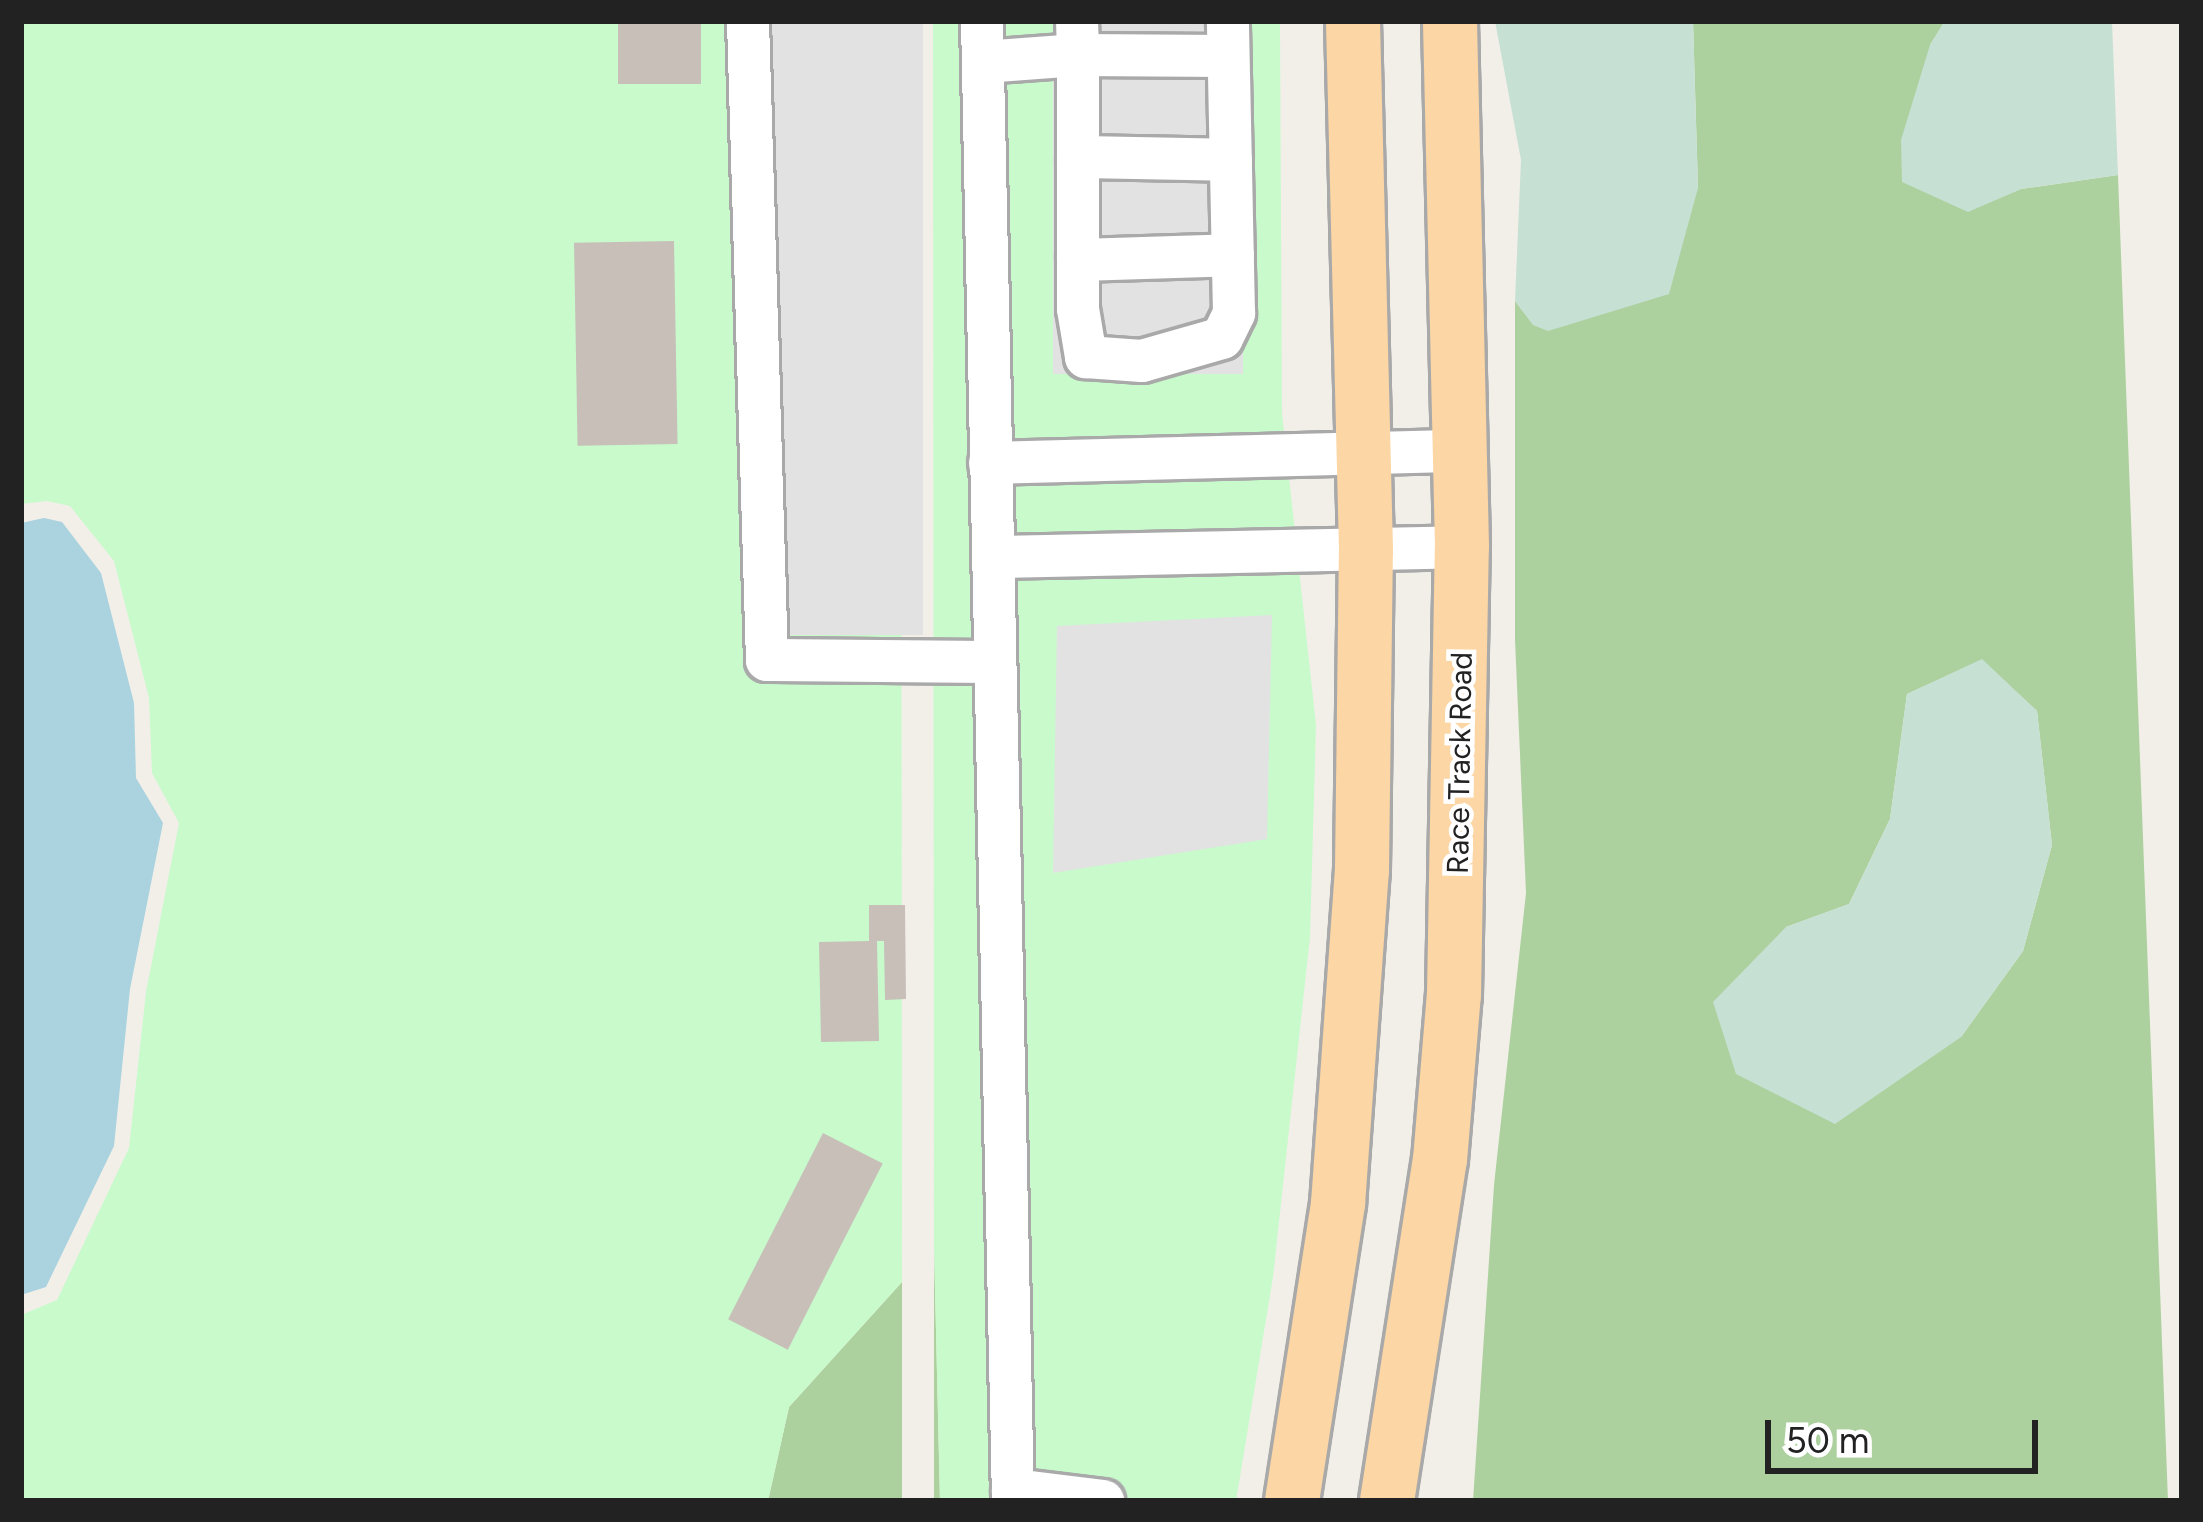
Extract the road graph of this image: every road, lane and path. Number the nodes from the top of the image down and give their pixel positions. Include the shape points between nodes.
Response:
1 (748, 21) edge
2 (1353, 21) edge
3 (1450, 21) edge
4 (1077, 38) edge
5 (1228, 39) edge
6 (982, 41) edge
7 (1078, 157) junction
8 (1231, 160) junction
9 (1233, 255) junction
10 (1078, 260) junction
11 (1459, 451) junction
12 (1361, 456) junction
13 (991, 463) junction
14 (1462, 547) junction
15 (1366, 550) junction
16 (996, 557) junction
17 (994, 662) junction
18 (1013, 1495) edge
19 (1103, 1501) edge
20 (1292, 1501) edge
21 (1388, 1501) edge

1 - 17 lane via 767,660
2 - 12 main road
3 - 11 main road, Race Track Road
4 - 5 lane
4 - 6 lane
4 - 7 lane
5 - 8 lane
6 - 13 lane
7 - 8 lane
7 - 10 lane
8 - 9 lane
9 - 10 lane
9 - 10 lane via 1234,313 1222,338 1142,361 1086,357
11 - 12 lane
11 - 14 main road, Race Track Road
12 - 13 lane
12 - 15 main road
13 - 16 lane
14 - 15 lane
14 - 21 main road, Race Track Road via 1454,995 1440,1160
15 - 16 lane
15 - 20 main road via 1354,1037 1338,1204
16 - 17 lane
17 - 18 lane
18 - 19 lane

